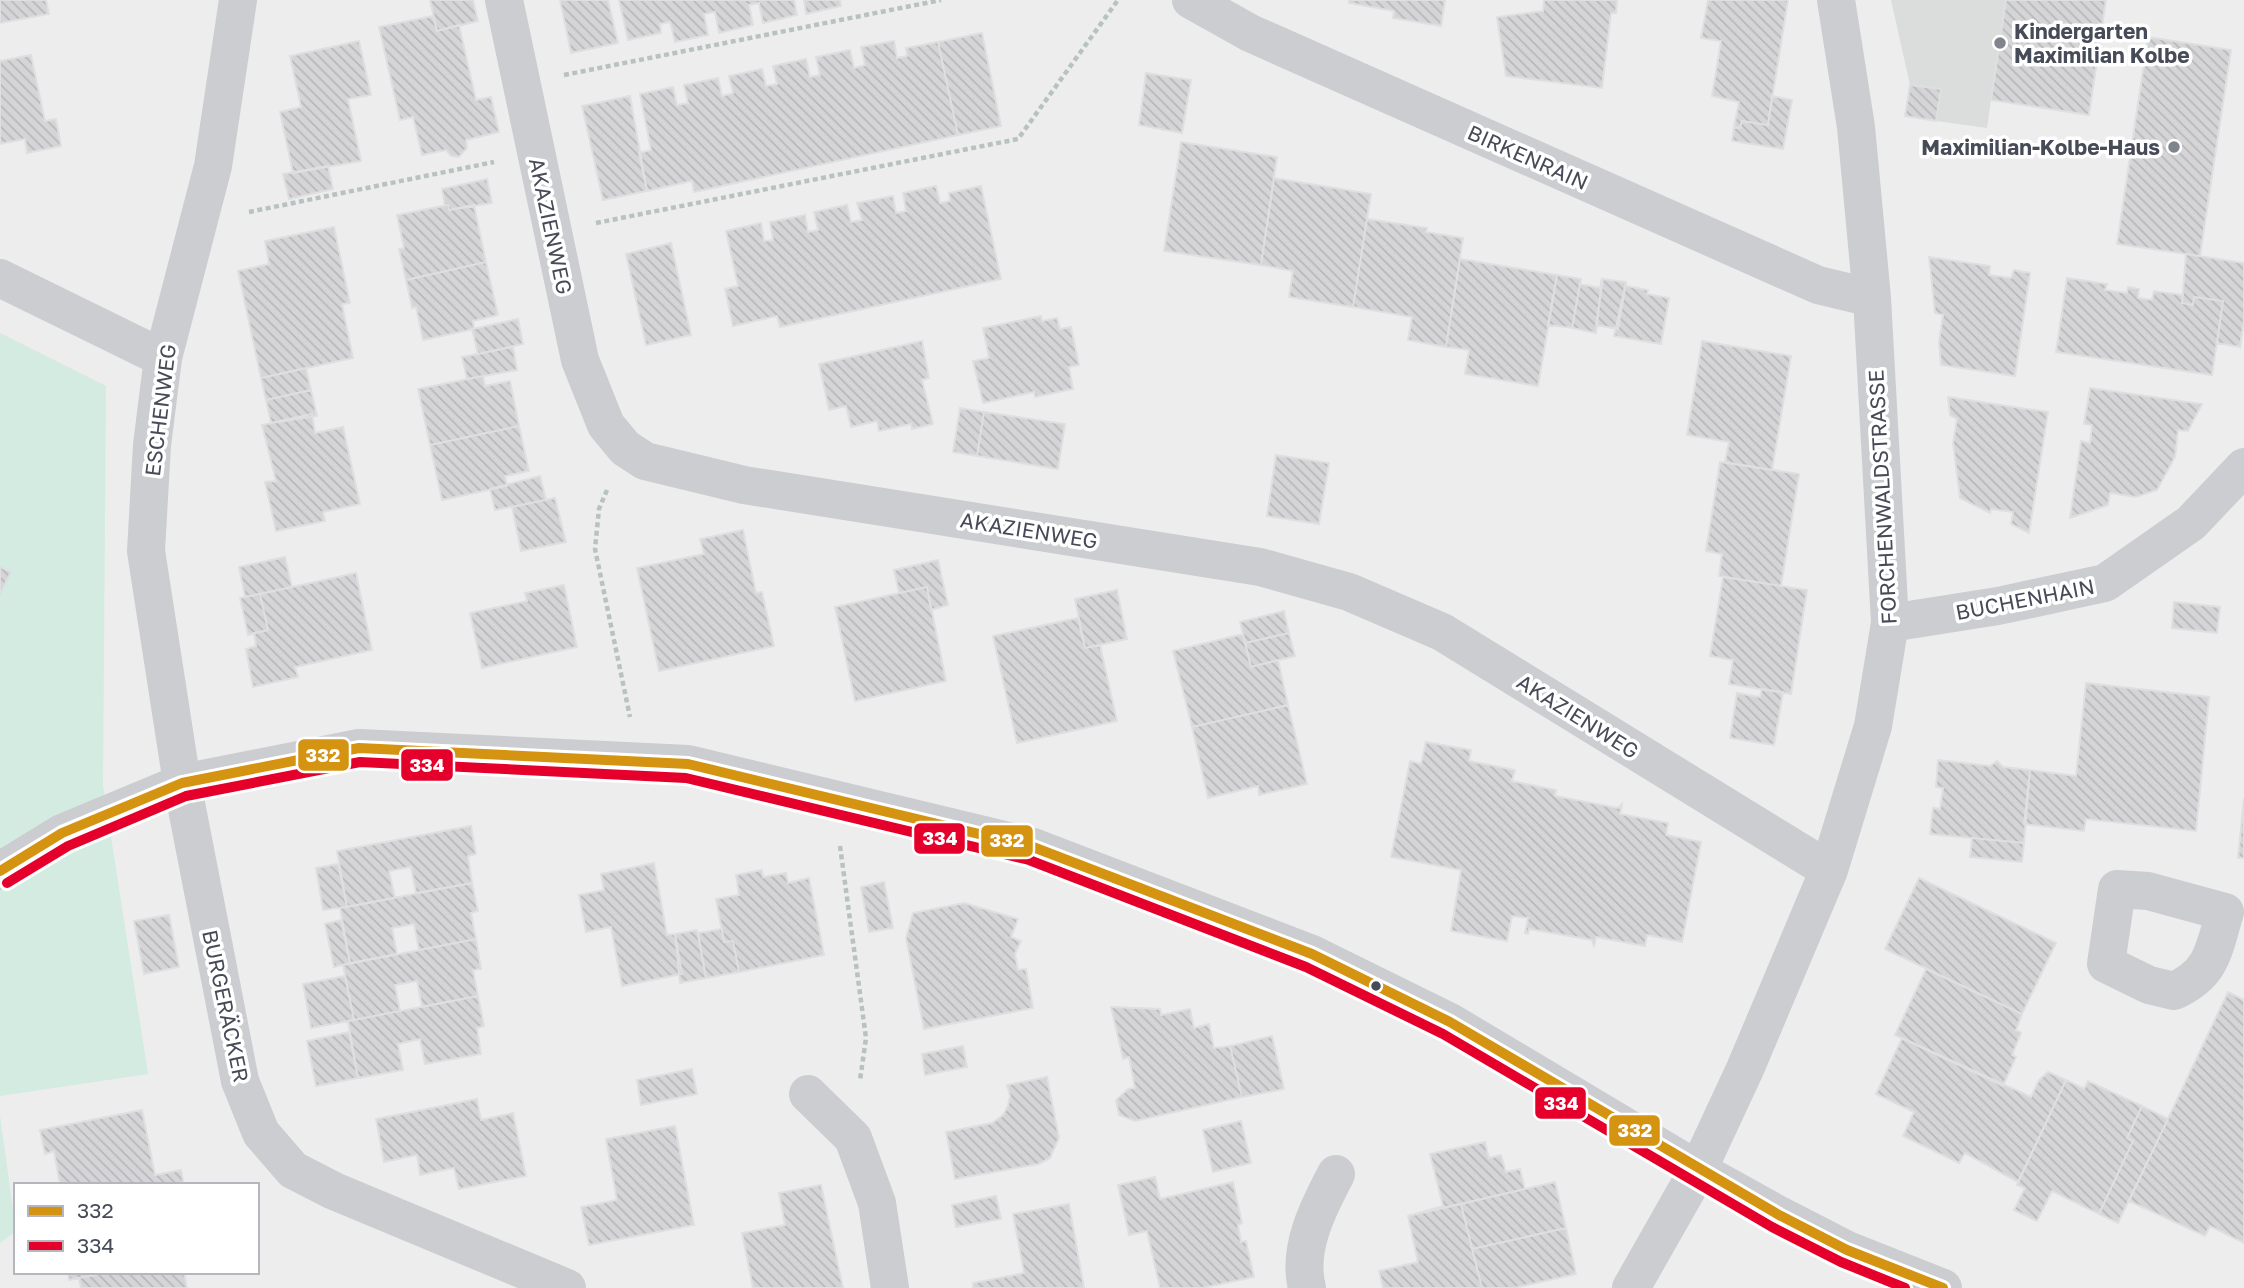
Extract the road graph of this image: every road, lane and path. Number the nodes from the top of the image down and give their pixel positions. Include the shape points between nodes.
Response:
1 (238, 0) edge
2 (504, 0) edge
3 (941, 0) edge
4 (1118, 0) edge
5 (1191, 0) edge
6 (1836, 0) edge
7 (586, 70) dead end
8 (452, 171) dead end
9 (628, 215) dead end
10 (200, 222) junction
11 (0, 278) edge
12 (1872, 298) junction
13 (163, 358) junction
14 (625, 448) junction
15 (2244, 467) edge
16 (1890, 623) junction
17 (621, 678) dead end
18 (182, 783) junction
19 (841, 856) dead end
20 (1829, 870) junction
21 (0, 871) edge
22 (808, 1094) dead end
23 (853, 1138) junction
24 (1698, 1170) junction
25 (1336, 1174) dead end
26 (567, 1288) edge
27 (890, 1288) edge
28 (1307, 1288) edge
29 (1631, 1288) edge
30 (1943, 1288) edge

1 - 10 street, ESCHENWEG
2 - 14 street, AKAZIENWEG via 580,360 606,425
3 - 7 path
4 - 9 path via 1017,139
5 - 12 street, BIRKENRAIN via 1250,33 1818,285
6 - 12 street, FORCHENWALDSTRASSE via 1856,127
8 - 10 path
10 - 13 street, ESCHENWEG
11 - 13 street
12 - 16 street, FORCHENWALDSTRASSE
13 - 18 street, ESCHENWEG via 146,551
14 - 17 path via 599,509 595,549
14 - 20 street, AKAZIENWEG via 645,461 744,485 1260,567 1349,592 1442,632
15 - 16 street, BUCHENHAIN via 2191,523 2105,583
16 - 20 street, FORCHENWALDSTRASSE via 1873,726
18 - 21 street via 62,833
18 - 24 street via 359,748 688,764 1033,847 1337,967 1450,1022
18 - 26 street, BURGERÄCKER via 240,1081 261,1133 293,1170 334,1191
19 - 23 path via 866,1038
20 - 24 street, FORCHENWALDSTRASSE
22 - 23 street
23 - 27 street via 877,1203
24 - 29 street, FORCHENWALDSTRASSE
24 - 30 street via 1847,1250
25 - 28 street via 1314,1214 1303,1273

